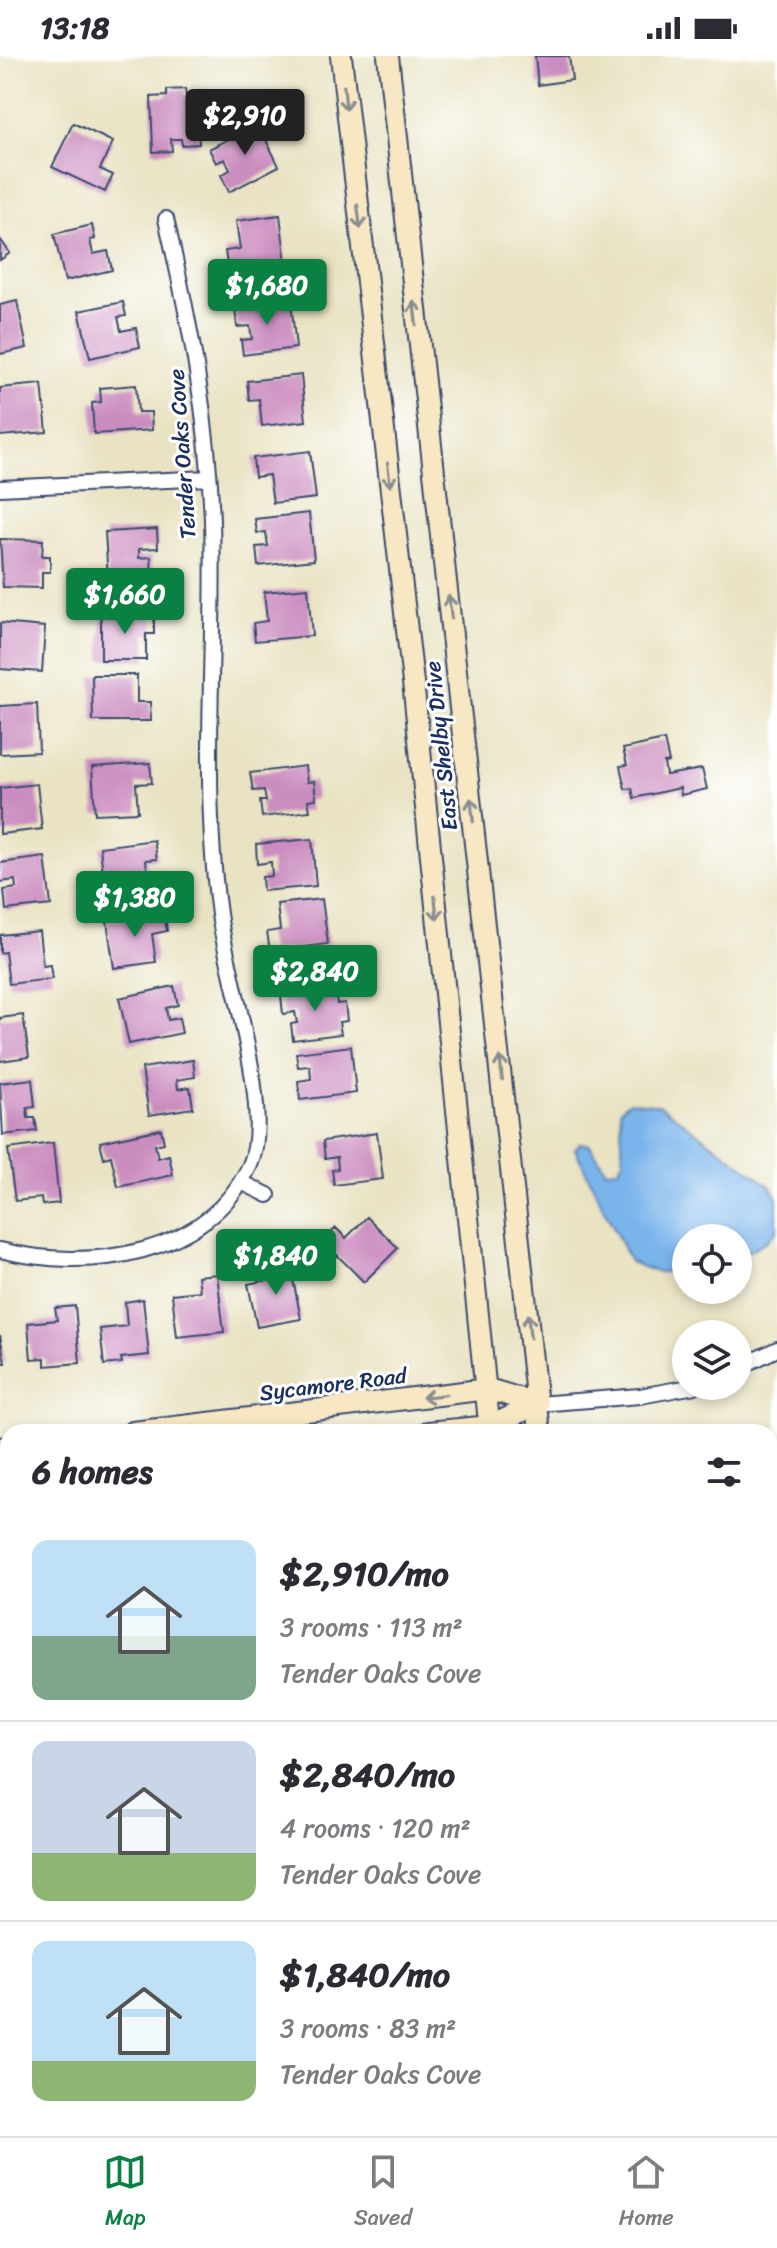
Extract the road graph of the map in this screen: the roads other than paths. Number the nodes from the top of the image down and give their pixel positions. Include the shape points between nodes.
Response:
1 (341, 56) edge
2 (388, 56) edge
3 (166, 219) dead end
4 (209, 478) junction
5 (0, 488) edge
6 (241, 1182) junction
7 (268, 1195) dead end
8 (0, 1250) edge
9 (777, 1349) edge
10 (752, 1361) edge
11 (488, 1389) junction
12 (672, 1390) edge
13 (538, 1404) junction
14 (199, 1424) edge
15 (490, 1424) edge
16 (500, 1424) edge
17 (539, 1424) edge

1 -> 11 main road, East Shelby Drive
13 -> 2 main road, East Shelby Drive
3 - 4 street, Tender Oaks Cove via 194,339
4 - 5 street
4 - 6 street, Tender Oaks Cove via 211,857 230,973 247,1036 257,1132 252,1162
6 - 7 street
6 - 8 street, Tender Oaks Cove via 232,1198 198,1228 150,1250 60,1261
9 - 10 street
11 - 13 main road, Sycamore Road
11 -> 14 main road, Sycamore Road
11 - 15 main road, East Shelby Drive
12 - 13 street, Sycamore Road
13 - 16 main road, Sycamore Road
13 - 17 main road, East Shelby Drive

